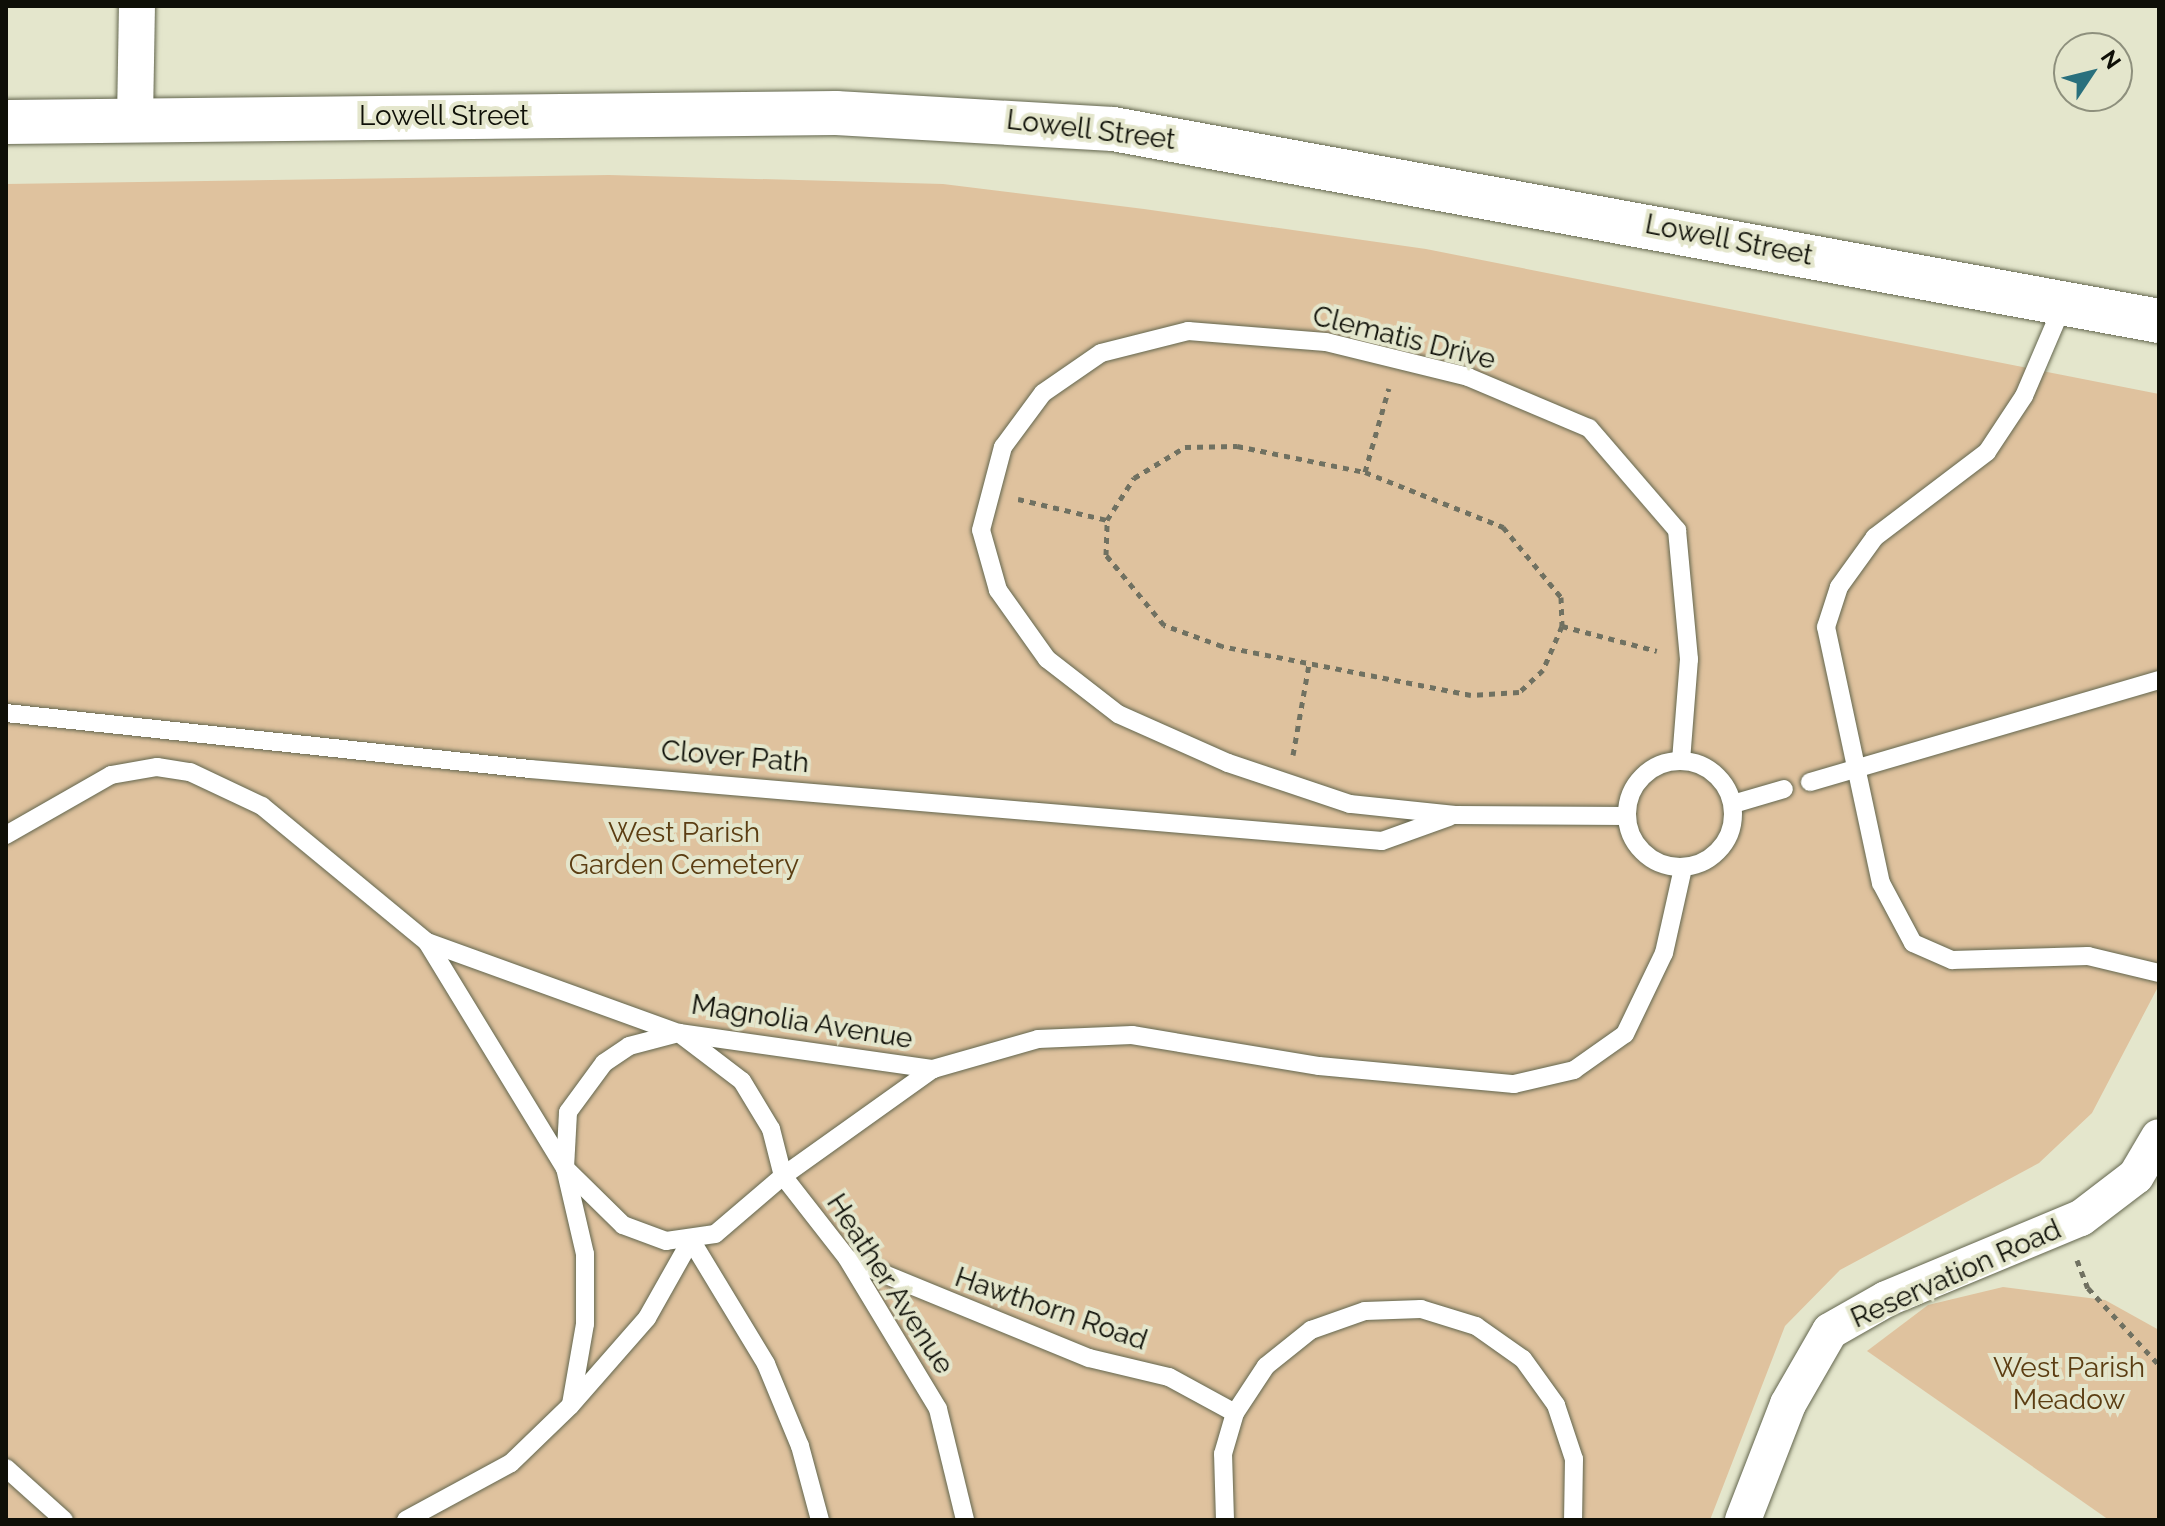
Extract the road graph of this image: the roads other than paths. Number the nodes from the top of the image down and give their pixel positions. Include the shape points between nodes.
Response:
1 (137, 6) edge
2 (135, 119) junction
3 (6, 122) edge
4 (2063, 305) junction
5 (2159, 321) edge
6 (2159, 680) edge
7 (6, 713) edge
8 (1681, 760) junction
9 (1856, 769) junction
10 (1810, 782) dead end
11 (1784, 789) dead end
12 (1733, 804) junction
13 (1455, 815) junction
14 (1626, 816) junction
15 (6, 835) edge
16 (1683, 868) junction
17 (427, 942) junction
18 (2159, 973) edge
19 (679, 1033) junction
20 (933, 1069) junction
21 (2159, 1137) edge
22 (565, 1168) junction
23 (783, 1176) junction
24 (691, 1240) junction
25 (847, 1258) junction
26 (570, 1406) junction
27 (1235, 1413) junction
28 (6, 1468) edge
29 (64, 1520) edge
30 (406, 1520) edge
31 (820, 1520) edge
32 (965, 1520) edge
33 (1225, 1520) edge
34 (1573, 1520) edge
35 (1743, 1520) edge

1 - 2 street
2 - 3 main road, Lowell Street
2 - 4 main road, Lowell Street via 836,113 1113,129 1343,166
4 - 5 main road, Lowell Street
4 - 9 lane via 2024,396 1987,452 1875,537 1839,587 1826,627
6 - 9 lane
7 - 13 lane, Clover Path via 530,769 1382,841
8 - 12 lane via 1714,773
8 - 13 lane, Clematis Drive via 1689,659 1677,530 1641,480 1589,428 1468,377 1326,342 1188,331 1101,353 1043,393 1003,447 981,530 998,590 1047,659 1118,714 1288,783 1350,804
8 - 14 lane via 1642,777
9 - 10 lane
9 - 18 lane via 1881,883 1913,943 1952,960 2088,956
11 - 12 lane
12 - 16 lane via 1728,839 1701,864
13 - 14 lane, Clematis Drive
14 - 16 lane via 1637,848 1666,867
15 - 17 lane, Magnolia Avenue via 111,775 157,767 190,772 262,806
16 - 20 lane, Magnolia Avenue via 1664,953 1625,1034 1574,1070 1546,1080 1514,1084 1319,1066 1132,1035 1038,1039
17 - 19 lane, Magnolia Avenue
17 - 22 lane
19 - 20 lane, Magnolia Avenue
19 - 22 lane via 629,1046 584,1085 568,1112
19 - 23 lane via 742,1081 771,1129
20 - 23 lane
21 - 35 street, Reservation Road via 2136,1176 2064,1226 1886,1299 1830,1331 1788,1404
22 - 24 lane via 623,1225 666,1241
22 - 26 lane via 585,1254 585,1324
23 - 24 lane via 735,1220
23 - 25 lane, Heather Avenue
24 - 26 lane via 647,1318
24 - 31 lane via 766,1364
25 - 27 lane, Hawthorn Road via 1074,1352 1169,1377
25 - 32 lane, Heather Avenue via 938,1409
26 - 30 lane via 511,1463
27 - 33 lane via 1223,1454
27 - 34 lane via 1266,1366 1311,1330 1365,1311 1421,1309 1476,1326 1523,1359 1556,1405 1574,1459
28 - 29 lane

